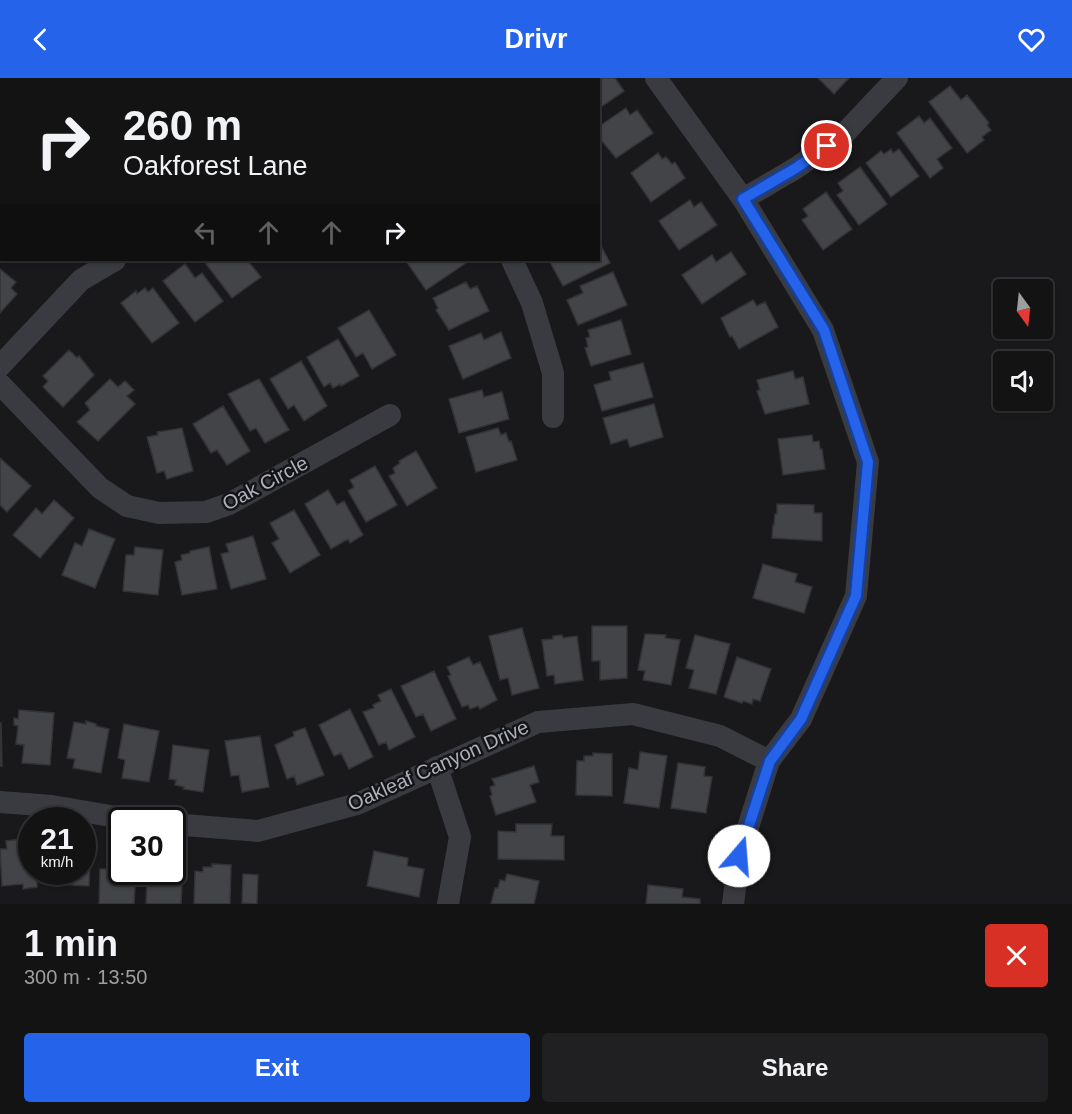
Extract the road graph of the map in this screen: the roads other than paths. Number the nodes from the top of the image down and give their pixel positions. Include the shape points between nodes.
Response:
1 (656, 78) edge
2 (897, 78) edge
3 (743, 199) junction
4 (113, 261) edge
5 (512, 261) edge
6 (0, 366) edge
7 (0, 384) edge
8 (390, 415) dead end
9 (553, 417) dead end
10 (770, 761) junction
11 (437, 767) junction
12 (0, 802) edge
13 (108, 816) edge
14 (186, 825) edge
15 (448, 904) edge
16 (733, 904) edge

1 - 3 street
2 - 3 street via 843,135
3 - 10 street via 824,330 868,462 856,596 801,719
4 - 6 street via 81,280
5 - 9 street via 532,303 553,374
7 - 8 street, Oak Circle via 100,488 127,506 159,513 206,512 229,504
10 - 11 street, Oakleaf Canyon Drive via 720,736 633,714 538,722
10 - 16 street via 739,856
11 - 14 street, Oakleaf Canyon Drive via 357,804 258,831
11 - 15 street via 460,837
12 - 13 street

